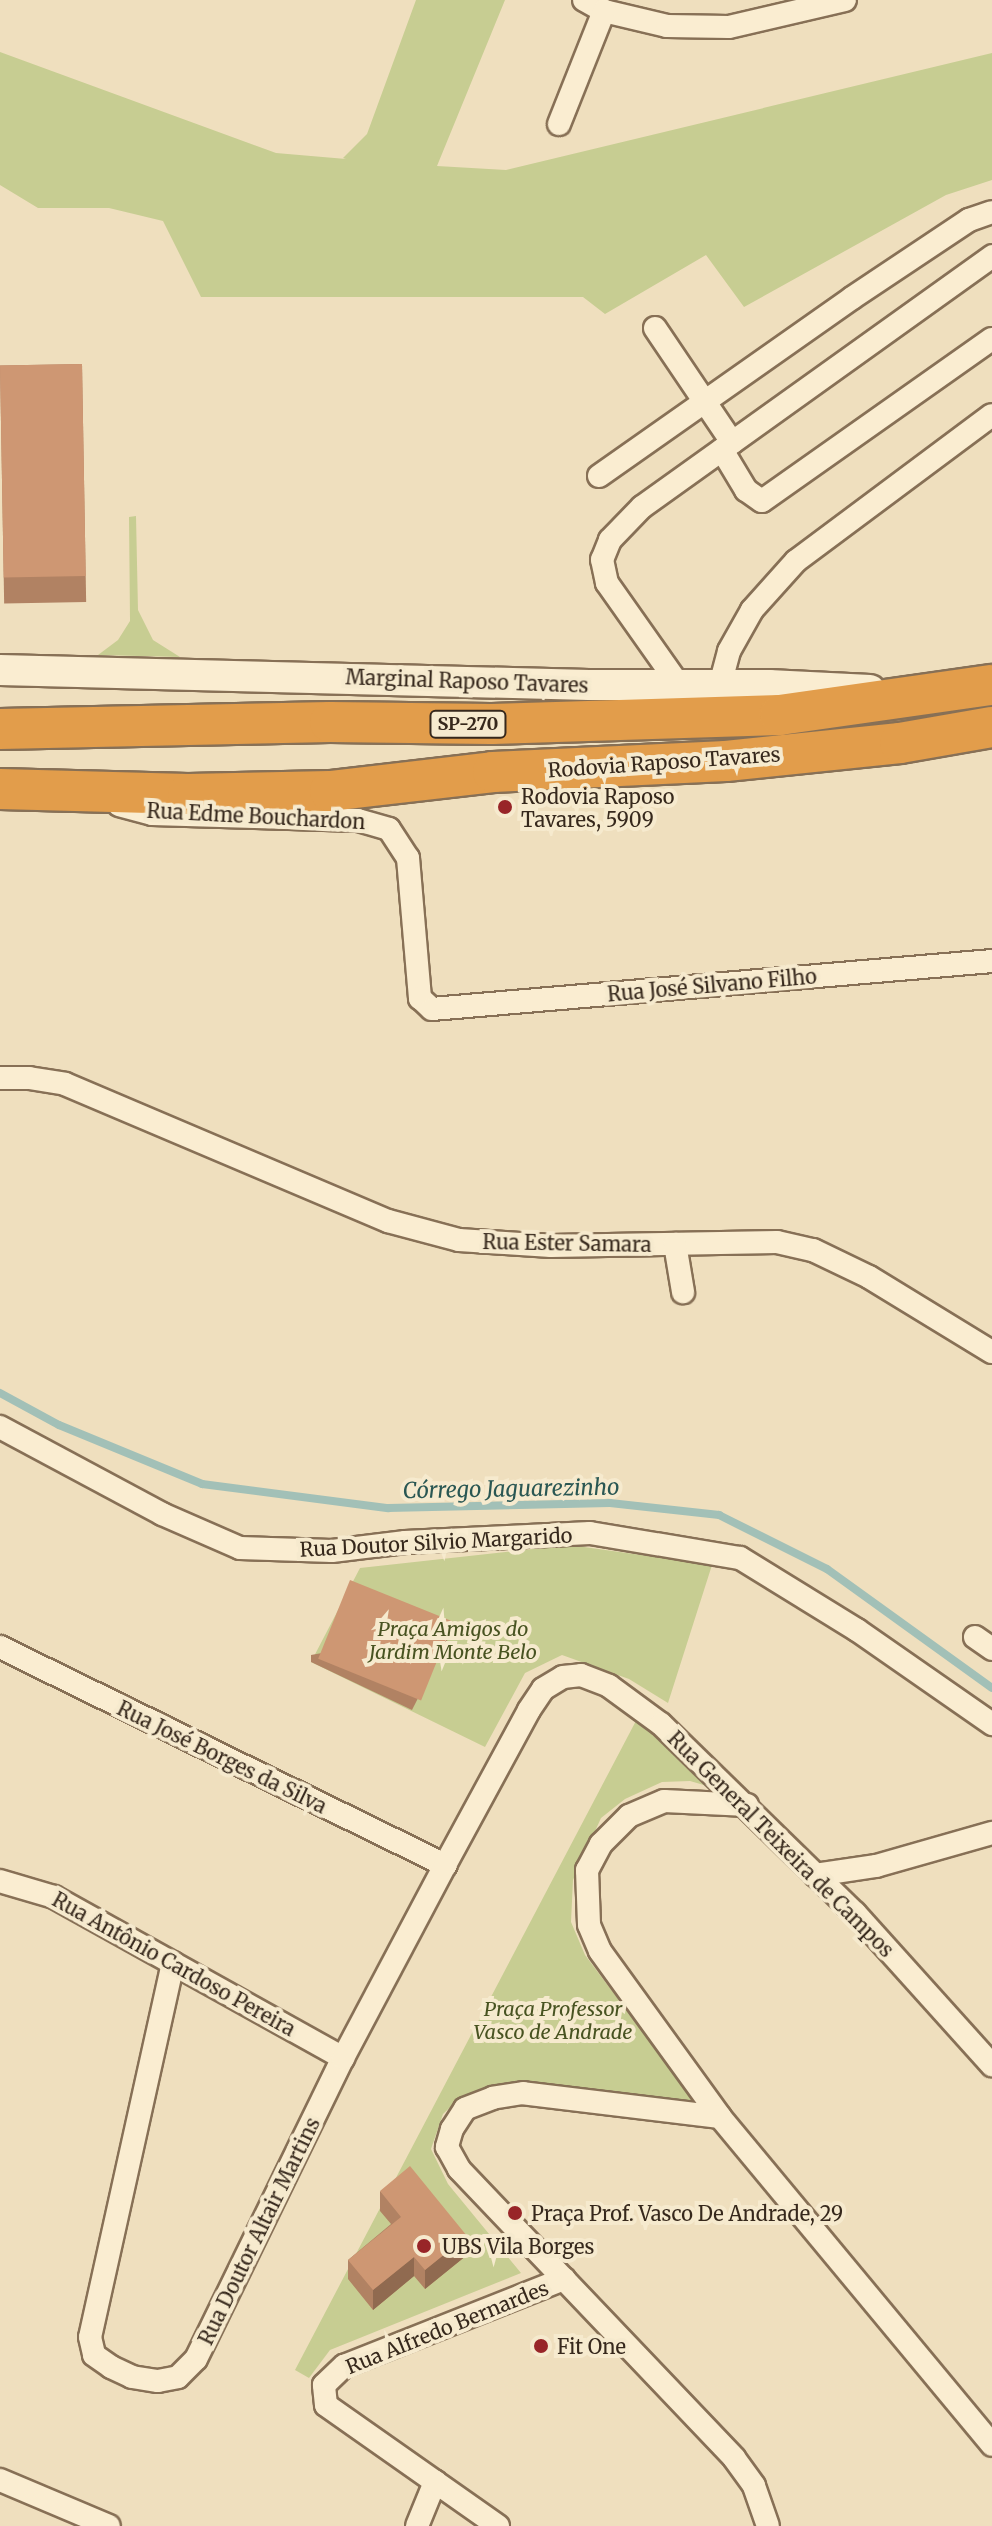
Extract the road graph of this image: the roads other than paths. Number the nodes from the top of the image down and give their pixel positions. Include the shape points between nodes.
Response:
1 (584, 0) edge
2 (845, 0) edge
3 (604, 11) junction
4 (559, 124) dead end
5 (992, 212) edge
6 (992, 256) edge
7 (655, 328) dead end
8 (992, 339) edge
9 (705, 401) junction
10 (992, 415) edge
11 (727, 446) junction
12 (599, 476) dead end
13 (0, 670) edge
14 (679, 685) junction
15 (720, 685) junction
16 (992, 685) edge
17 (935, 694) junction
18 (992, 727) edge
19 (0, 729) edge
20 (900, 743) junction
21 (992, 743) edge
22 (2, 790) edge
23 (76, 792) junction
24 (992, 961) edge
25 (432, 1009) joint
26 (0, 1078) edge
27 (675, 1244) junction
28 (683, 1292) dead end
29 (992, 1352) edge
30 (0, 1427) edge
31 (0, 1647) edge
32 (543, 1689) joint
33 (992, 1724) edge
34 (747, 1805) junction
35 (992, 1833) edge
36 (445, 1865) junction
37 (815, 1875) junction
38 (0, 1881) edge
39 (173, 1963) junction
40 (343, 2058) junction
41 (992, 2065) edge
42 (720, 2117) junction
43 (564, 2279) junction
44 (992, 2445) edge
45 (0, 2480) edge
46 (435, 2482) junction
47 (109, 2526) edge
48 (417, 2526) edge
49 (498, 2526) edge
50 (768, 2526) edge

1 - 3 street
2 - 3 street via 729,27 667,26
3 - 4 street
5 - 9 street via 969,220
6 - 11 street
7 - 9 street
8 - 11 street via 762,501 746,490
9 - 11 street
9 - 12 street
10 - 15 street via 796,561 752,610 729,651
11 - 14 street via 642,507 610,540 602,560 607,583
13 - 14 main road, Marginal Raposo Tavares
14 - 15 main road, Marginal Raposo Tavares
15 - 17 main road, Marginal Raposo Tavares
16 - 17 highway, Rodovia Raposo Tavares / SP-270
17 - 19 highway, Rodovia Raposo Tavares / SP-270 via 780,715 636,721
18 - 20 highway, Rodovia Raposo Tavares
20 - 21 highway
20 - 23 highway, Rodovia Raposo Tavares via 726,761 493,772 330,791
22 - 23 highway, Rodovia Raposo Tavares
23 - 25 street, Rua Edme Bouchardon via 152,814 358,820 389,829 408,858 420,998
24 - 25 street, Rua José Silvano Filho
26 - 27 street, Rua Ester Samara via 65,1084 388,1221 459,1240 551,1246
27 - 28 street
27 - 29 street, Rua Ester Samara via 777,1242 813,1250 869,1277
30 - 33 street, Rua Doutor Silvio Margarido via 162,1514 240,1548 332,1551 590,1533 740,1558 857,1630
31 - 36 street, Rua José Borges da Silva
32 - 34 street, Rua General Teixeira de Campos via 563,1677 581,1675 609,1686 661,1724
32 - 36 street, Rua Doutor Altair Martins
34 - 37 street, Rua General Teixeira de Campos
34 - 42 street via 664,1801 629,1816 601,1844 587,1870 589,1925 600,1951
35 - 37 street via 876,1866
36 - 40 street, Rua Doutor Altair Martins
37 - 41 street, Rua General Teixeira de Campos
38 - 39 street, Rua Antônio Cardoso Pereira via 54,1897
39 - 40 street, Rua Antônio Cardoso Pereira
39 - 40 street, Rua Doutor Altair Martins via 92,2317 94,2355 111,2367 158,2381 178,2377 196,2359
42 - 43 street via 523,2093 465,2109 447,2147 459,2169
42 - 44 street
43 - 46 street, Rua Alfredo Bernardes via 344,2366 324,2385 326,2405
43 - 50 street via 734,2458 754,2486
45 - 47 street
46 - 48 street
46 - 49 street, Rua Alfredo Bernardes

